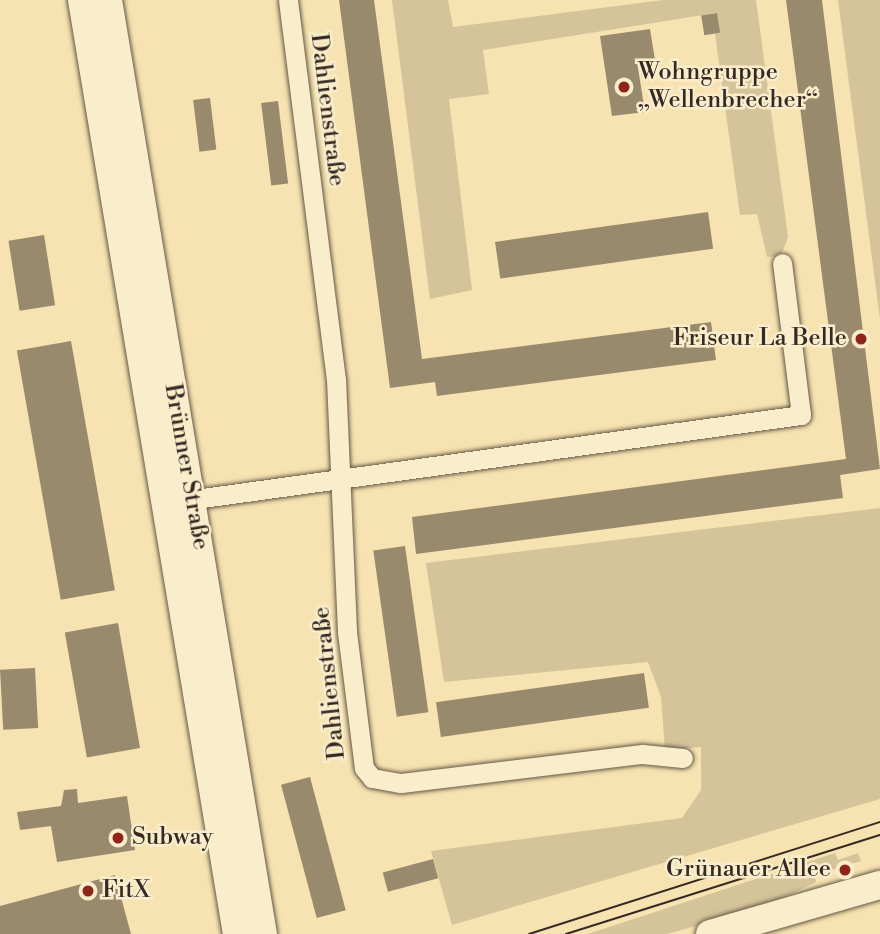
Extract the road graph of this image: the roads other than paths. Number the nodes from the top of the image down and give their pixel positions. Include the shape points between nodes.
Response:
1 (82, 0) edge
2 (108, 0) edge
3 (288, 0) edge
4 (782, 263) dead end
5 (342, 476) junction
6 (179, 502) junction
7 (683, 758) dead end
8 (880, 885) edge
9 (237, 934) edge
10 (263, 934) edge
11 (710, 934) edge

1 - 6 main road, Brünner Straße
2 - 6 main road, Brünner Straße
3 - 5 street, Dahlienstraße via 336,379
4 - 5 street via 801,415
5 - 6 street
5 - 7 street, Dahlienstraße via 347,632 360,754 372,778 401,783 642,754
6 - 9 main road, Brünner Straße
6 - 10 main road, Brünner Straße
8 - 11 main road

